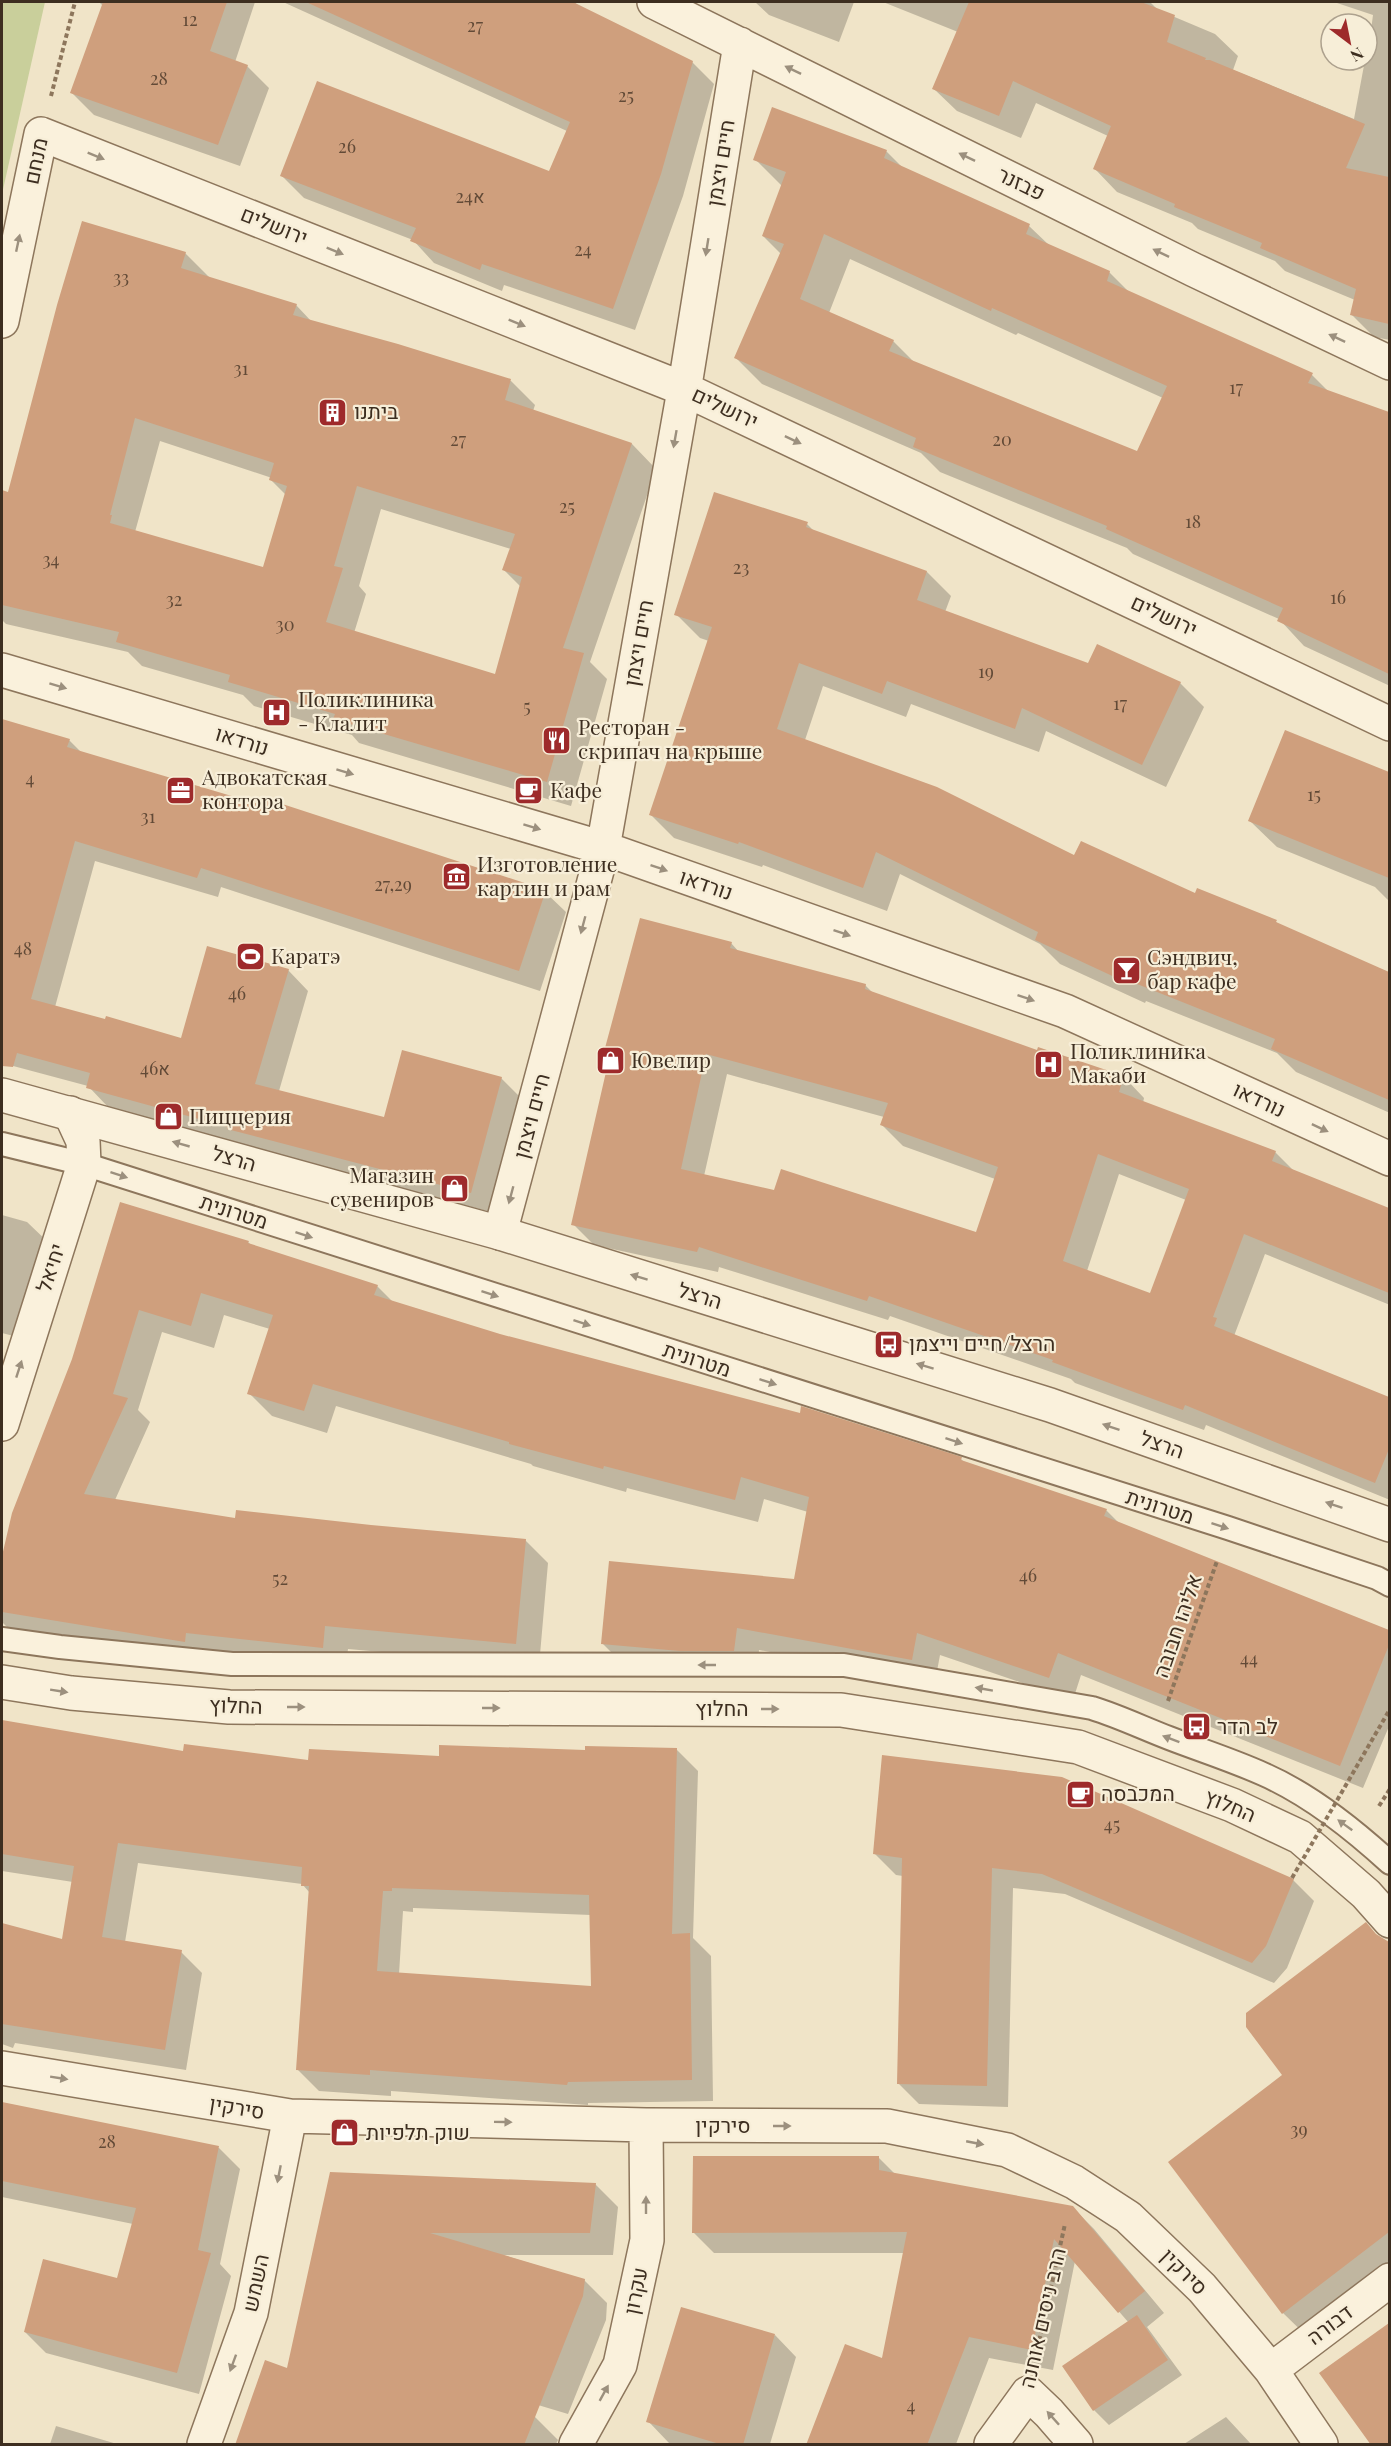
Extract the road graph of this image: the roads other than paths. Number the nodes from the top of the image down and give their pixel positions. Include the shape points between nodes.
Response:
1 (654, 2) edge
2 (740, 44) junction
3 (41, 135) joint
4 (2, 321) edge
5 (1389, 363) edge
6 (684, 389) junction
7 (2, 670) edge
8 (1389, 724) edge
9 (603, 848) junction
10 (2, 1095) edge
11 (70, 1113) junction
12 (2, 1143) edge
13 (1389, 1159) edge
14 (84, 1164) junction
15 (500, 1233) junction
16 (2, 1424) edge
17 (1389, 1525) edge
18 (1389, 1585) edge
19 (2, 1639) edge
20 (2, 1682) edge
21 (1389, 1863) edge
22 (1389, 1921) edge
23 (2, 2068) edge
24 (290, 2116) junction
25 (646, 2126) junction
26 (1389, 2280) edge
27 (1271, 2370) junction
28 (204, 2445) edge
29 (576, 2445) edge
30 (991, 2445) edge
31 (1076, 2445) edge
32 (1321, 2445) edge

1 - 2 street, פבזנר
5 -> 2 street, פבזנר
2 -> 6 street, חיים ויצמן
4 -> 3 street, מנחם
3 -> 6 street, ירושלים
6 -> 8 street, ירושלים
6 -> 9 street, חיים ויצמן
7 -> 9 street, נורדאו
9 -> 13 street, נורדאו via 1065,1011
9 -> 15 street, חיים ויצמן
10 - 11 street, הרצל
11 - 14 street, יחיאל via 83,1141
15 -> 11 street, הרצל
12 - 14 lane, מטרונית
16 -> 14 street, יחיאל
14 -> 18 lane, מטרונית via 1228,1528
17 -> 15 street, הרצל via 1050,1405
21 -> 19 lane via 1320,1807 1265,1774 1123,1718 1092,1708 844,1665 232,1664
20 -> 22 street, החלוץ via 71,1693 229,1707 841,1710 1078,1747 1233,1805 1299,1837 1366,1894
23 -> 24 street, סירקין
24 -> 25 street, סירקין
24 -> 28 street, השמש via 251,2313
25 -> 27 street, סירקין via 887,2126 1007,2150 1074,2182 1128,2217 1202,2288
29 -> 25 street, עקרון via 620,2365 646,2240
26 - 27 street, דבורה
27 - 32 street, סירקין
31 -> 30 street, הרב ניסים אוחנה via 1028,2393

